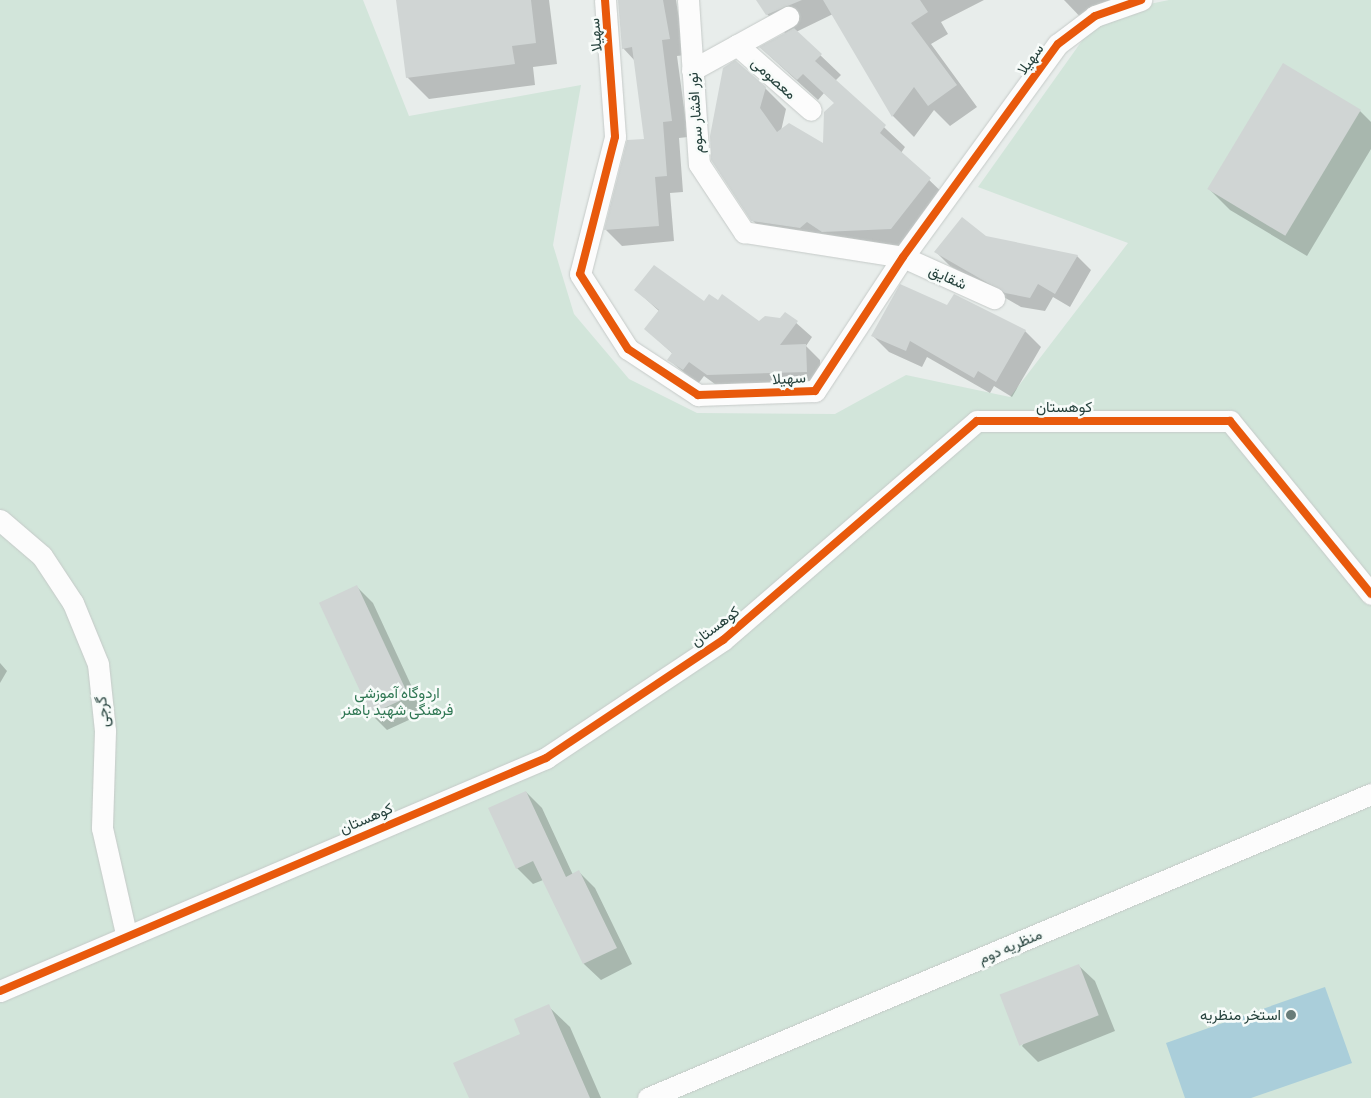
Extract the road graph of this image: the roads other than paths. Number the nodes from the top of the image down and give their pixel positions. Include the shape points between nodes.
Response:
1 (605, 0) edge
2 (688, 0) edge
3 (1141, 0) edge
4 (788, 17) dead end
5 (738, 45) junction
6 (692, 70) junction
7 (811, 110) dead end
8 (903, 257) junction
9 (994, 298) dead end
10 (0, 520) edge
11 (1371, 594) edge
12 (1371, 794) edge
13 (126, 934) junction
14 (0, 991) edge
15 (648, 1098) edge

1 - 8 street, سهیلا via 615,137 580,274 628,349 698,395 814,391
2 - 6 street, نور افشار سوم
3 - 8 street, سهیلا via 1095,16 1058,44
4 - 5 street, معصومی
5 - 6 street, معصومی
5 - 7 street, معصومی
6 - 8 street, نور افشار سوم via 699,164 744,232
8 - 9 street, شقایق
10 - 13 street, گرجی via 42,556 73,603 98,664 105,731 102,828
11 - 13 street, کوهستان via 1230,421 977,421 723,640 546,758
12 - 15 street, منظریه دوم
13 - 14 street, کوهستان

